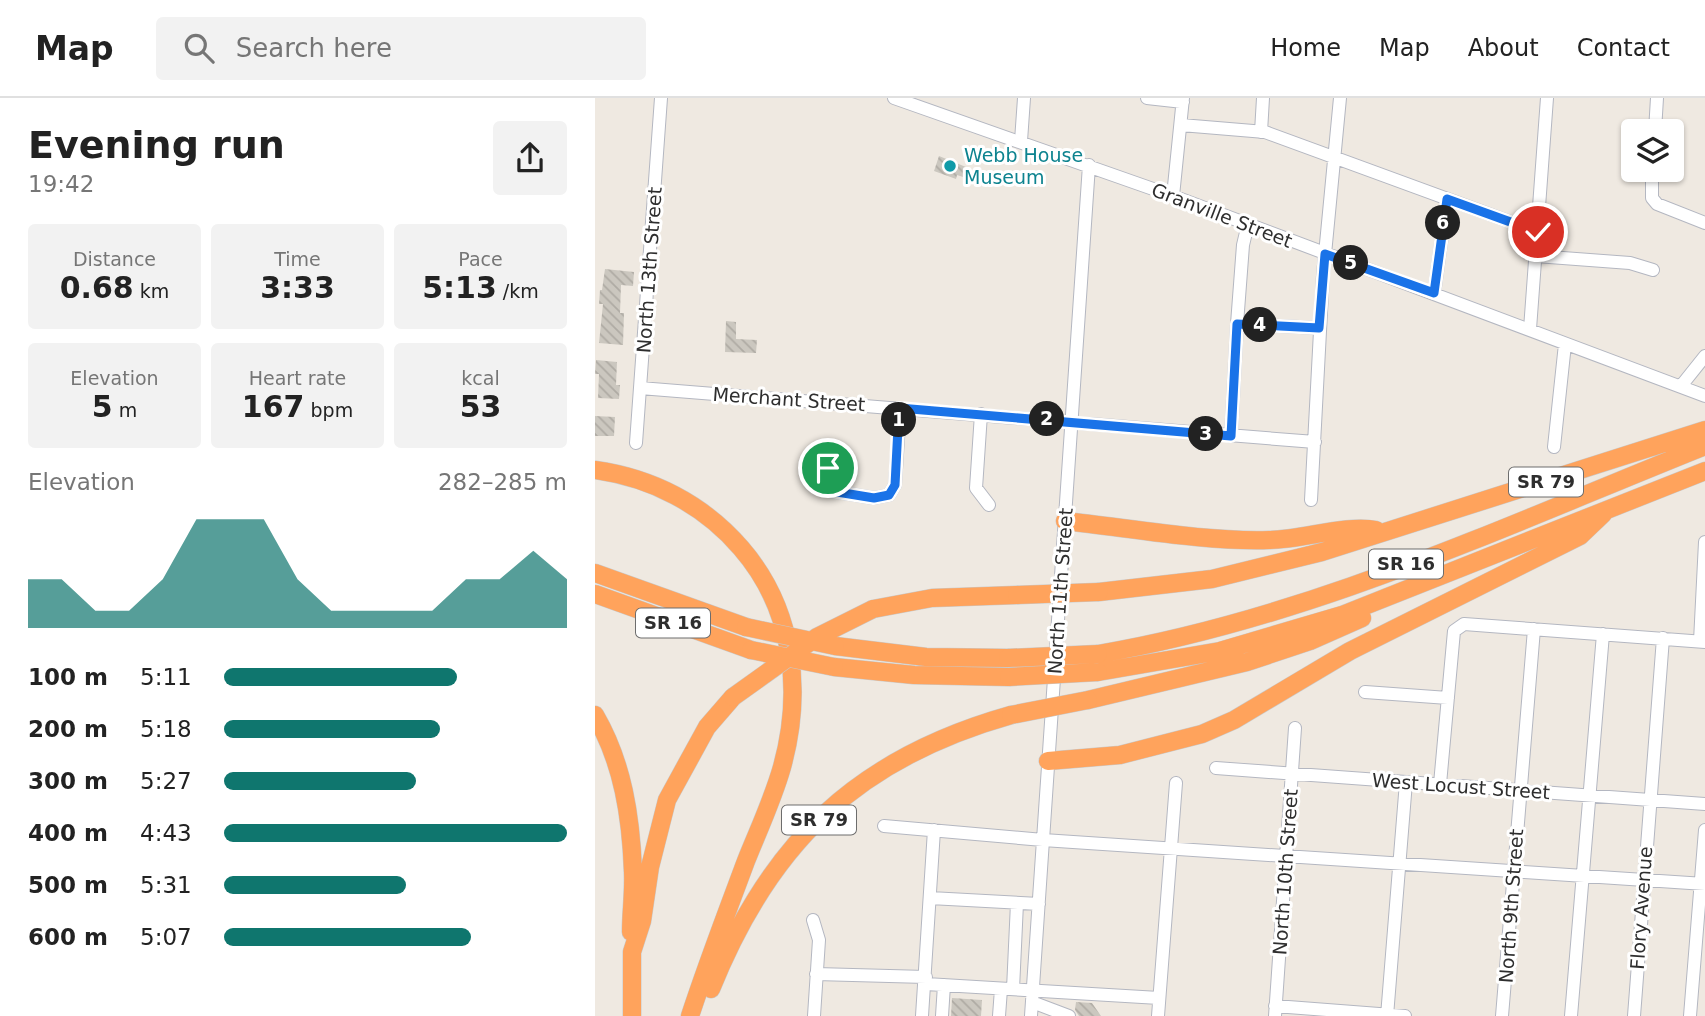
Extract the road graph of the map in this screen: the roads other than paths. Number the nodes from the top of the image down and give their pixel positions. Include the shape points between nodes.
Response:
1 (661, 98) edge
2 (894, 98) edge
3 (1024, 98) edge
4 (1147, 98) edge
5 (1263, 98) edge
6 (1340, 98) edge
7 (1547, 98) edge
8 (1657, 98) edge
9 (1183, 100) edge
10 (1656, 119) edge
11 (1181, 125) junction
12 (1261, 132) junction
13 (1021, 141) junction
14 (1335, 157) junction
15 (1089, 165) junction
16 (1652, 182) edge
17 (1174, 196) junction
18 (1447, 199) junction
19 (1705, 223) edge
20 (1248, 224) junction
21 (1538, 232) junction
22 (1325, 254) junction
23 (1536, 256) junction
24 (1653, 270) dead end
25 (1434, 293) junction
26 (1237, 324) junction
27 (1319, 328) junction
28 (1530, 329) junction
29 (1565, 344) junction
30 (1705, 356) edge
31 (1681, 386) junction
32 (640, 388) junction
33 (1705, 396) edge
34 (899, 408) junction
35 (981, 414) junction
36 (1071, 420) junction
37 (1705, 430) edge
38 (1231, 436) junction
39 (1315, 442) junction
40 (636, 443) dead end
41 (1705, 446) edge
42 (1553, 447) dead end
43 (828, 468) dead end
44 (595, 470) edge
45 (1705, 471) edge
46 (1311, 500) dead end
47 (989, 505) dead end
48 (1611, 507) junction
49 (1065, 522) junction
50 (1386, 532) junction
51 (1705, 542) edge
52 (595, 573) edge
53 (1397, 593) junction
54 (595, 594) edge
55 (1534, 629) junction
56 (1603, 634) junction
57 (1663, 638) junction
58 (1703, 642) edge
59 (1365, 692) dead end
60 (1448, 698) junction
61 (595, 715) edge
62 (1295, 728) dead end
63 (1048, 761) junction
64 (1216, 768) dead end
65 (1292, 774) junction
66 (1406, 782) junction
67 (1176, 783) dead end
68 (1440, 784) junction
69 (1519, 790) junction
70 (1588, 795) junction
71 (1649, 799) junction
72 (1705, 804) edge
73 (884, 826) dead end
74 (935, 830) junction
75 (1705, 830) edge
76 (1043, 840) junction
77 (1171, 847) junction
78 (1285, 856) junction
79 (1398, 864) junction
80 (1514, 871) junction
81 (1582, 875) junction
82 (1643, 880) junction
83 (1702, 884) edge
84 (930, 898) junction
85 (1017, 903) junction
86 (1038, 904) junction
87 (813, 920) dead end
88 (632, 952) junction
89 (816, 974) junction
90 (926, 981) junction
91 (944, 985) junction
92 (1007, 989) junction
93 (1699, 989) edge
94 (1159, 998) junction
95 (1038, 1003) edge
96 (633, 1008) edge
97 (697, 1011) edge
98 (1275, 1011) edge
99 (1387, 1015) edge
100 (814, 1016) edge
101 (922, 1016) edge
102 (942, 1016) edge
103 (999, 1016) edge
104 (1031, 1016) edge
105 (1069, 1016) edge
106 (1158, 1016) edge
107 (1405, 1016) edge
108 (1502, 1016) edge
109 (1571, 1016) edge
110 (1634, 1016) edge
111 (1690, 1016) edge

1 - 32 street, North 13th Street
2 - 13 street, Granville Street
3 - 13 street
4 - 9 street
5 - 12 street
6 - 14 street
7 - 21 street
8 - 10 street
9 - 11 street
11 - 12 street
11 - 17 street
12 - 14 street
13 - 15 street, Granville Street
14 - 18 street
14 - 22 street
15 - 17 street, Granville Street
15 - 36 street, North 11th Street
16 - 19 street via 1651,198 1657,204
17 - 20 street, Granville Street
18 - 21 street
18 - 25 street
20 - 22 street, Granville Street
20 - 26 street
21 - 23 street
22 - 25 street, Granville Street
22 - 27 street
23 - 24 street via 1629,263
23 - 28 street
25 - 28 street, Granville Street
26 - 27 street
26 - 38 street
27 - 39 street
28 - 29 street, Granville Street
29 - 31 street, Granville Street
29 - 42 street
30 - 31 street
31 - 33 street, Granville Street
32 - 34 street, Merchant Street
32 - 40 street, North 13th Street
34 - 35 street, Merchant Street
34 - 43 street via 895,485 889,495 874,498 831,491
35 - 36 street, Merchant Street
35 - 47 street via 976,488
36 - 38 street, Merchant Street
36 - 49 street, North 11th Street
37 - 50 highway, SR 79
38 - 39 street, Merchant Street
39 - 46 street
41 - 52 highway, SR 16, bridge via 1296,606 1190,636 1098,654 926,657 835,646 746,627
44 - 97 highway via 655,485 693,505 726,531 768,585 787,633 792,705 782,769
45 - 48 highway, SR 16
48 - 53 highway, SR 16
48 - 63 highway via 1580,536 1350,651 1225,725 1143,751
49 - 50 highway via 1233,540 1297,539 1364,528
49 - 63 street, North 11th Street
50 - 88 highway, SR 79, bridge via 1212,579 1099,592 932,598 873,609 817,637 733,697 706,727 667,800
51 - 58 street
53 - 54 highway, SR 16, bridge via 1342,615 1220,651 1098,672 1009,677 834,667 751,650
53 - 97 highway, SR 79, bridge via 1357,622 1310,641 1203,675 1011,715 913,750 863,781 794,848 759,895
55 - 56 street
55 - 60 street via 1464,624 1454,631
55 - 69 street, North 9th Street
56 - 57 street
56 - 70 street
57 - 58 street
57 - 71 street, Flory Avenue
59 - 60 street
60 - 68 street
61 - 88 highway via 619,771 629,812
62 - 65 street, North 10th Street
63 - 76 street, North 11th Street
64 - 65 street, West Locust Street
65 - 66 street, West Locust Street
65 - 78 street, North 10th Street
66 - 68 street, West Locust Street
66 - 79 street
67 - 77 street
68 - 69 street, West Locust Street
69 - 70 street, West Locust Street
69 - 80 street, North 9th Street
70 - 71 street, West Locust Street
70 - 81 street
71 - 72 street, West Locust Street
71 - 82 street, Flory Avenue
73 - 74 street
74 - 76 street
74 - 84 street
75 - 83 street
76 - 77 street
76 - 86 street, North 11th Street
77 - 78 street
77 - 94 street
78 - 79 street
78 - 98 street, North 10th Street
79 - 80 street
79 - 99 street
80 - 81 street
80 - 108 street, North 9th Street
81 - 82 street
81 - 109 street
82 - 83 street
82 - 110 street, Flory Avenue
83 - 93 street
84 - 85 street
84 - 90 street
85 - 86 street
85 - 92 street
86 - 95 street, North 11th Street
87 - 89 street via 819,940
88 - 96 highway, SR 79
89 - 90 street
89 - 100 street
90 - 91 street
90 - 101 street
91 - 92 street
91 - 102 street
92 - 95 street
92 - 103 street
93 - 111 street
94 - 95 street
94 - 106 street
95 - 104 street, North 11th Street
95 - 105 street
98 - 99 street
99 - 107 street

